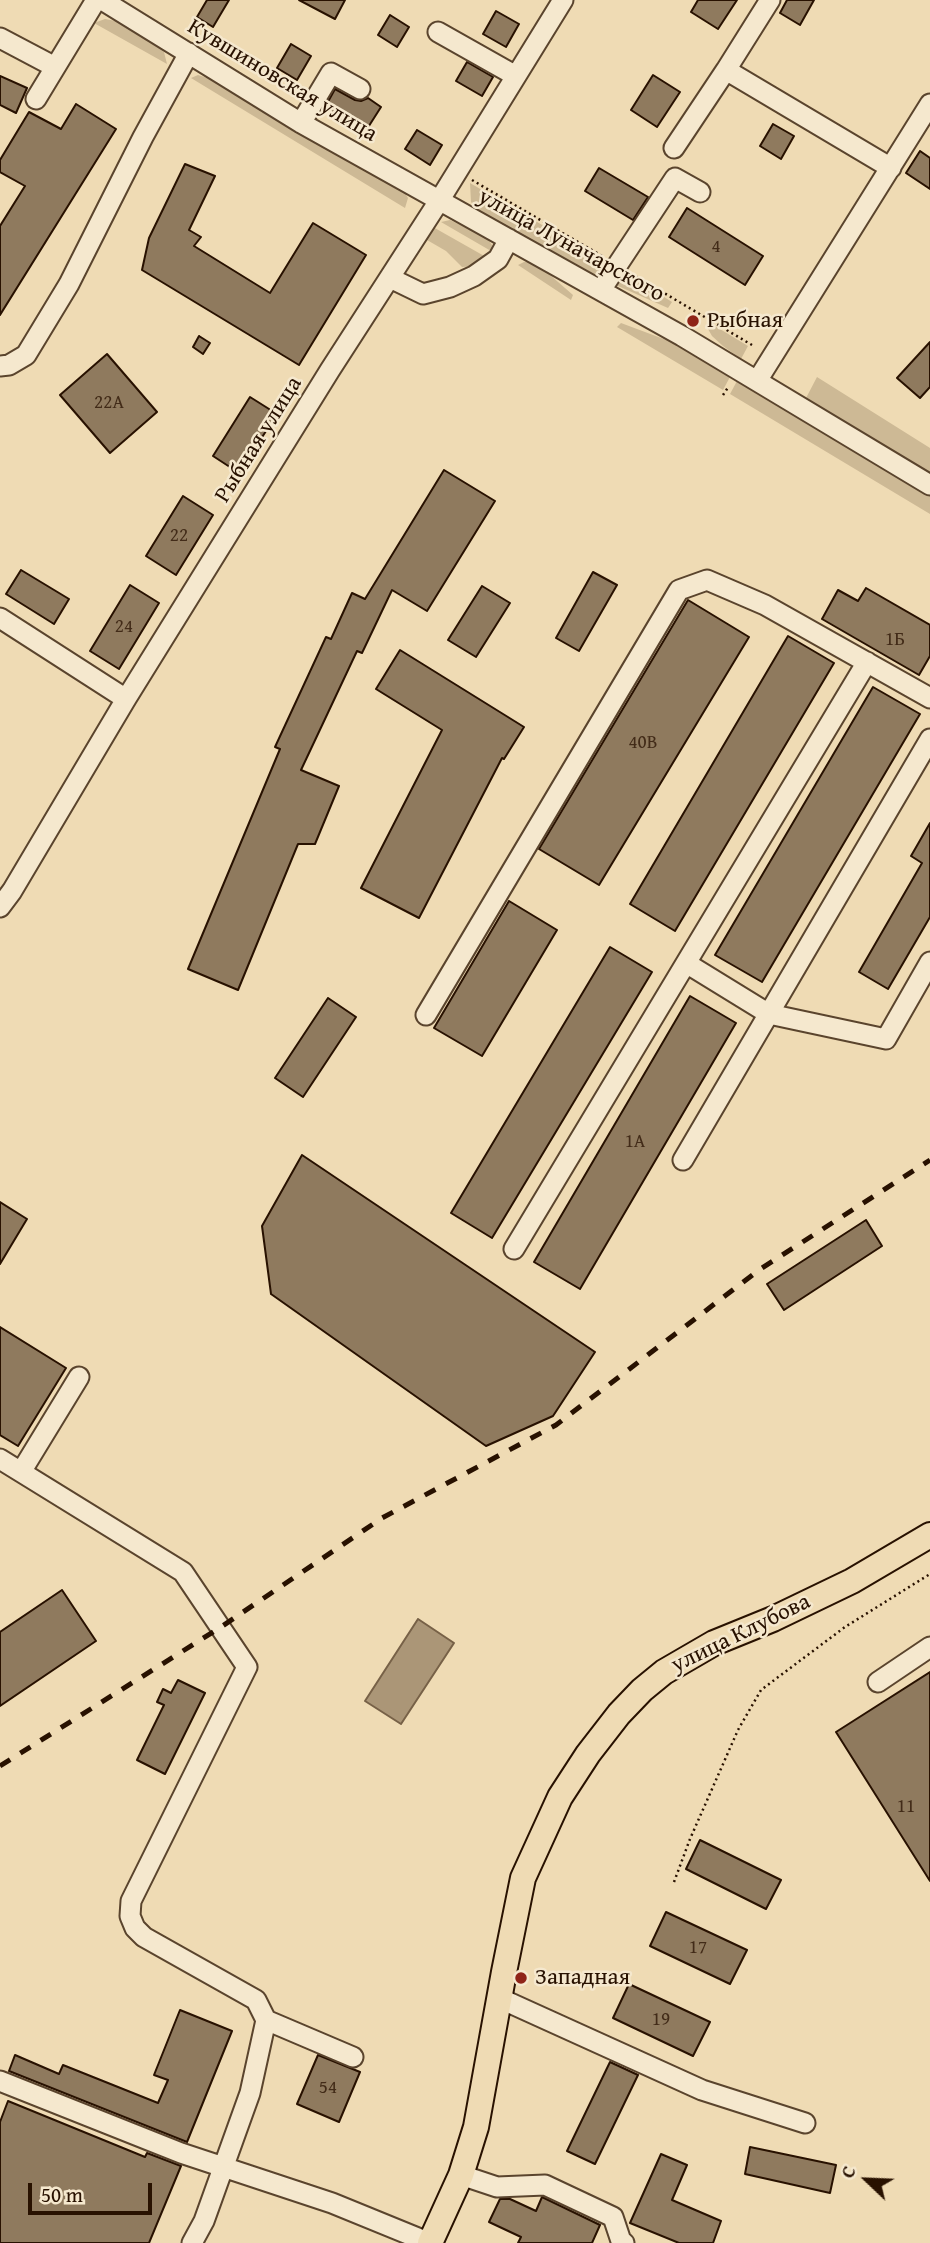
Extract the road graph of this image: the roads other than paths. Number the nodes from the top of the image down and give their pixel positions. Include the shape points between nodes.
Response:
1 (96, 0) edge
2 (102, 0) edge
3 (563, 0) edge
4 (770, 0) edge
5 (438, 32) dead end
6 (0, 38) edge
7 (189, 53) junction
8 (55, 67) junction
9 (726, 69) junction
10 (516, 76) junction
11 (360, 89) dead end
12 (36, 99) dead end
13 (930, 104) edge
14 (301, 123) junction
15 (674, 148) dead end
16 (891, 167) junction
17 (700, 192) dead end
18 (439, 201) junction
19 (509, 239) junction
20 (390, 278) junction
21 (601, 289) junction
22 (0, 366) edge
23 (757, 381) junction
24 (930, 485) edge
25 (0, 618) edge
26 (867, 662) junction
27 (930, 698) edge
28 (126, 699) junction
29 (930, 739) edge
30 (0, 907) edge
31 (930, 962) edge
32 (686, 963) junction
33 (769, 1014) junction
34 (426, 1015) dead end
35 (682, 1160) dead end
36 (514, 1249) dead end
37 (79, 1377) dead end
38 (0, 1459) edge
39 (22, 1472) junction
40 (930, 1535) edge
41 (930, 1647) edge
42 (878, 1682) dead end
43 (499, 1998) junction
44 (267, 2021) junction
45 (353, 2057) dead end
46 (0, 2081) edge
47 (805, 2123) dead end
48 (224, 2166) junction
49 (461, 2175) junction
50 (192, 2243) edge
51 (430, 2243) edge
52 (624, 2243) edge

1 - 8 street
2 - 7 street, Кувшиновская улица
3 - 10 street, Рыбная улица
4 - 9 street
5 - 10 street
6 - 8 street
7 - 14 street, Кувшиновская улица
7 - 22 street via 69,284 26,355
8 - 12 street
9 - 15 street
9 - 16 street
10 - 18 street, Рыбная улица
11 - 14 street via 331,73
13 - 16 street
14 - 18 street, Кувшиновская улица
16 - 23 street
17 - 21 street via 676,177
18 - 19 street, улица Луначарского
18 - 20 street, Рыбная улица
19 - 20 street via 498,259 450,286 423,294
19 - 21 street, улица Луначарского
20 - 28 street, Рыбная улица
21 - 23 street, улица Луначарского
23 - 24 street, улица Луначарского
25 - 28 street
26 - 27 street
26 - 32 street
26 - 34 street via 765,605 707,580 678,590
28 - 30 street, Рыбная улица
29 - 33 street
31 - 33 street via 886,1040
32 - 33 street
32 - 36 street
33 - 35 street
37 - 39 street
38 - 39 street
39 - 44 street via 183,1572 247,1667 137,1886 130,1916 144,1937 256,2000
40 - 43 main road, улица Клубова via 852,1581 691,1655 642,1690 619,1714 572,1776 523,1878
41 - 42 street
43 - 47 street via 702,2090
43 - 49 main road, улица Клубова via 482,2096
44 - 45 street
44 - 48 street via 250,2093
46 - 48 street
48 - 50 street
48 - 51 street
49 - 51 main road, улица Клубова
49 - 52 street via 497,2187 545,2185 613,2217

